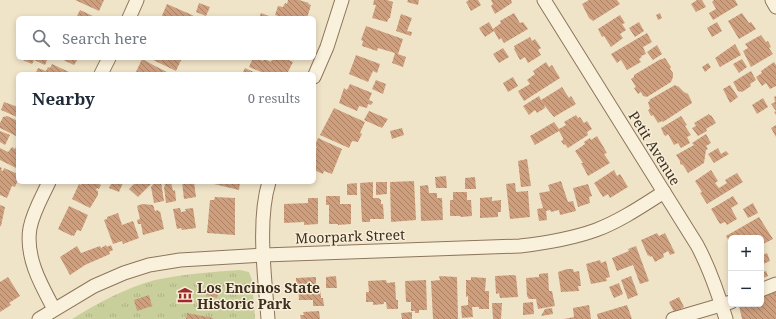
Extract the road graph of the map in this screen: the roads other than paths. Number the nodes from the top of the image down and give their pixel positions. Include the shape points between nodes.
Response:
1 (137, 0) edge
2 (342, 0) edge
3 (544, 0) edge
4 (772, 0) edge
5 (776, 7) edge
6 (130, 16) edge
7 (108, 60) edge
8 (103, 72) edge
9 (316, 73) edge
10 (48, 184) edge
11 (269, 184) edge
12 (664, 192) junction
13 (264, 255) junction
14 (776, 284) edge
15 (764, 289) edge
16 (726, 303) edge
17 (54, 310) junction
18 (39, 319) edge
19 (268, 319) edge
20 (673, 319) edge
21 (726, 319) edge

1 - 6 street
2 - 9 street via 328,47
3 - 12 street, Petit Avenue
4 - 5 street
7 - 8 street
10 - 17 street via 36,207 30,228 30,247 33,264
11 - 13 street via 264,210
12 - 13 street, Moorpark Street via 596,230 554,242 520,246
12 - 16 street, Petit Avenue via 697,245
13 - 17 street, Moorpark Street via 180,260 149,265 94,286
13 - 19 street
14 - 15 street
16 - 20 street
16 - 21 street, Petit Avenue
17 - 18 street, Moorpark Street

